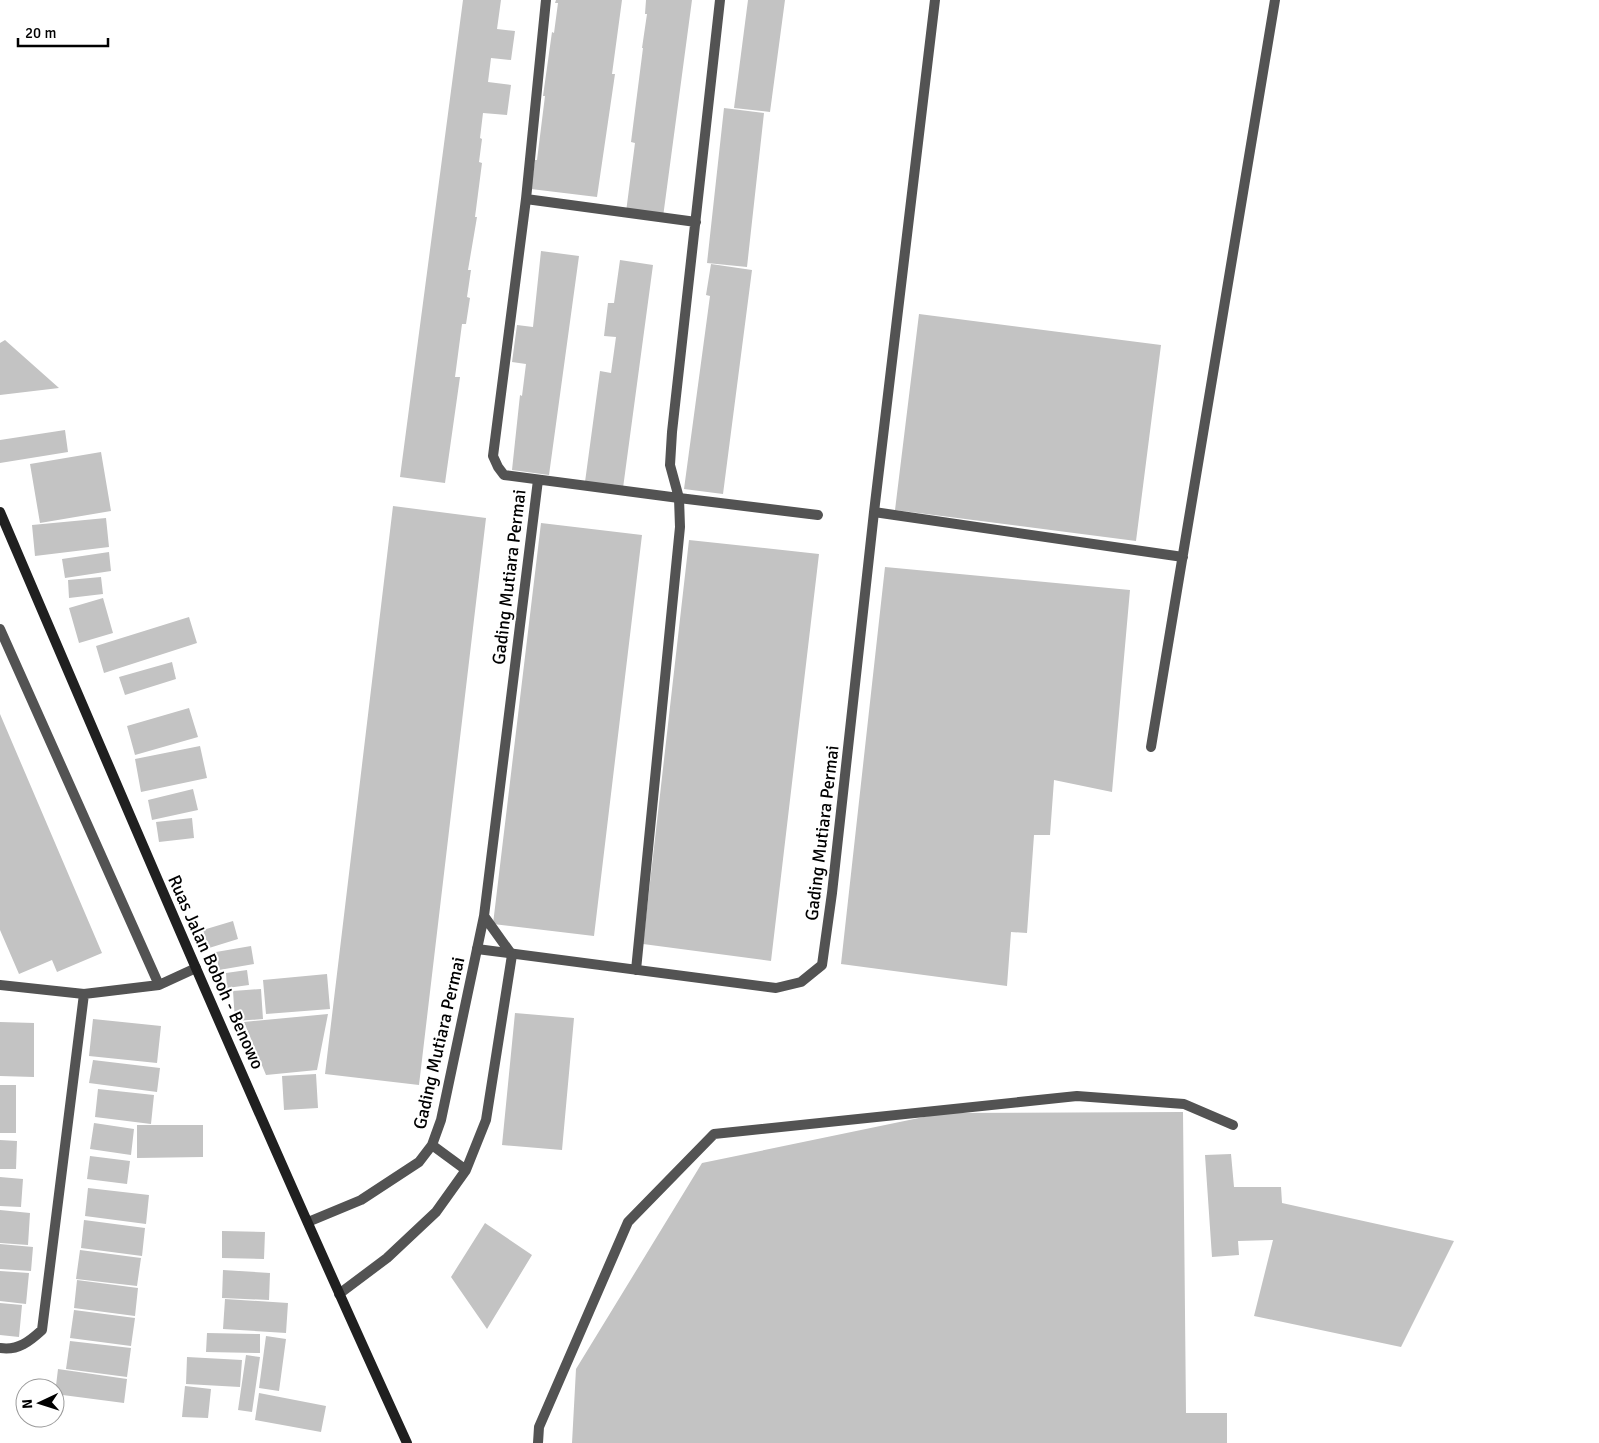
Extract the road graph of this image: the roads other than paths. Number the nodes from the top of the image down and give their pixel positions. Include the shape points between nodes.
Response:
1 (546, 0) edge
2 (720, 0) edge
3 (935, 0) edge
4 (1276, 0) edge
5 (526, 199) junction
6 (696, 222) junction
7 (538, 480) junction
8 (679, 498) junction
9 (0, 512) edge
10 (874, 512) junction
11 (818, 515) dead end
12 (1183, 557) junction
13 (0, 629) edge
14 (1151, 747) dead end
15 (484, 916) junction
16 (477, 949) junction
17 (512, 955) junction
18 (196, 968) junction
19 (636, 970) junction
20 (0, 985) edge
21 (159, 985) junction
22 (84, 994) junction
23 (1234, 1125) dead end
24 (432, 1145) junction
25 (466, 1170) junction
26 (308, 1222) junction
27 (339, 1294) junction
28 (0, 1348) edge
29 (407, 1443) edge
30 (538, 1443) edge

1 - 5 street
2 - 6 street
3 - 10 street, Gading Mutiara Permai
4 - 12 street
5 - 6 street
5 - 7 street via 493,456 504,475
6 - 8 street via 670,465
7 - 8 street
7 - 15 street, Gading Mutiara Permai
8 - 11 street
8 - 19 street via 680,527
9 - 18 main road, Ruas Jalan Boboh - Benowo
10 - 12 street
10 - 19 street, Gading Mutiara Permai via 822,965 801,982 776,988
12 - 14 street
13 - 21 street
15 - 16 street, Gading Mutiara Permai
15 - 17 street
16 - 17 street, Gading Mutiara Permai
16 - 24 street, Gading Mutiara Permai via 441,1120
17 - 19 street, Gading Mutiara Permai
17 - 25 street via 486,1120
18 - 21 street
18 - 26 main road, Ruas Jalan Boboh - Benowo
20 - 22 street
21 - 22 street
22 - 28 street via 42,1330 28,1344 7,1350
23 - 30 street via 1184,1104 1077,1096 714,1134 628,1222 540,1426
24 - 25 street
24 - 26 street, Gading Mutiara Permai via 418,1162 361,1200
25 - 27 street via 436,1212 387,1258
26 - 27 main road, Ruas Jalan Boboh - Benowo
27 - 29 main road, Ruas Jalan Boboh - Benowo

